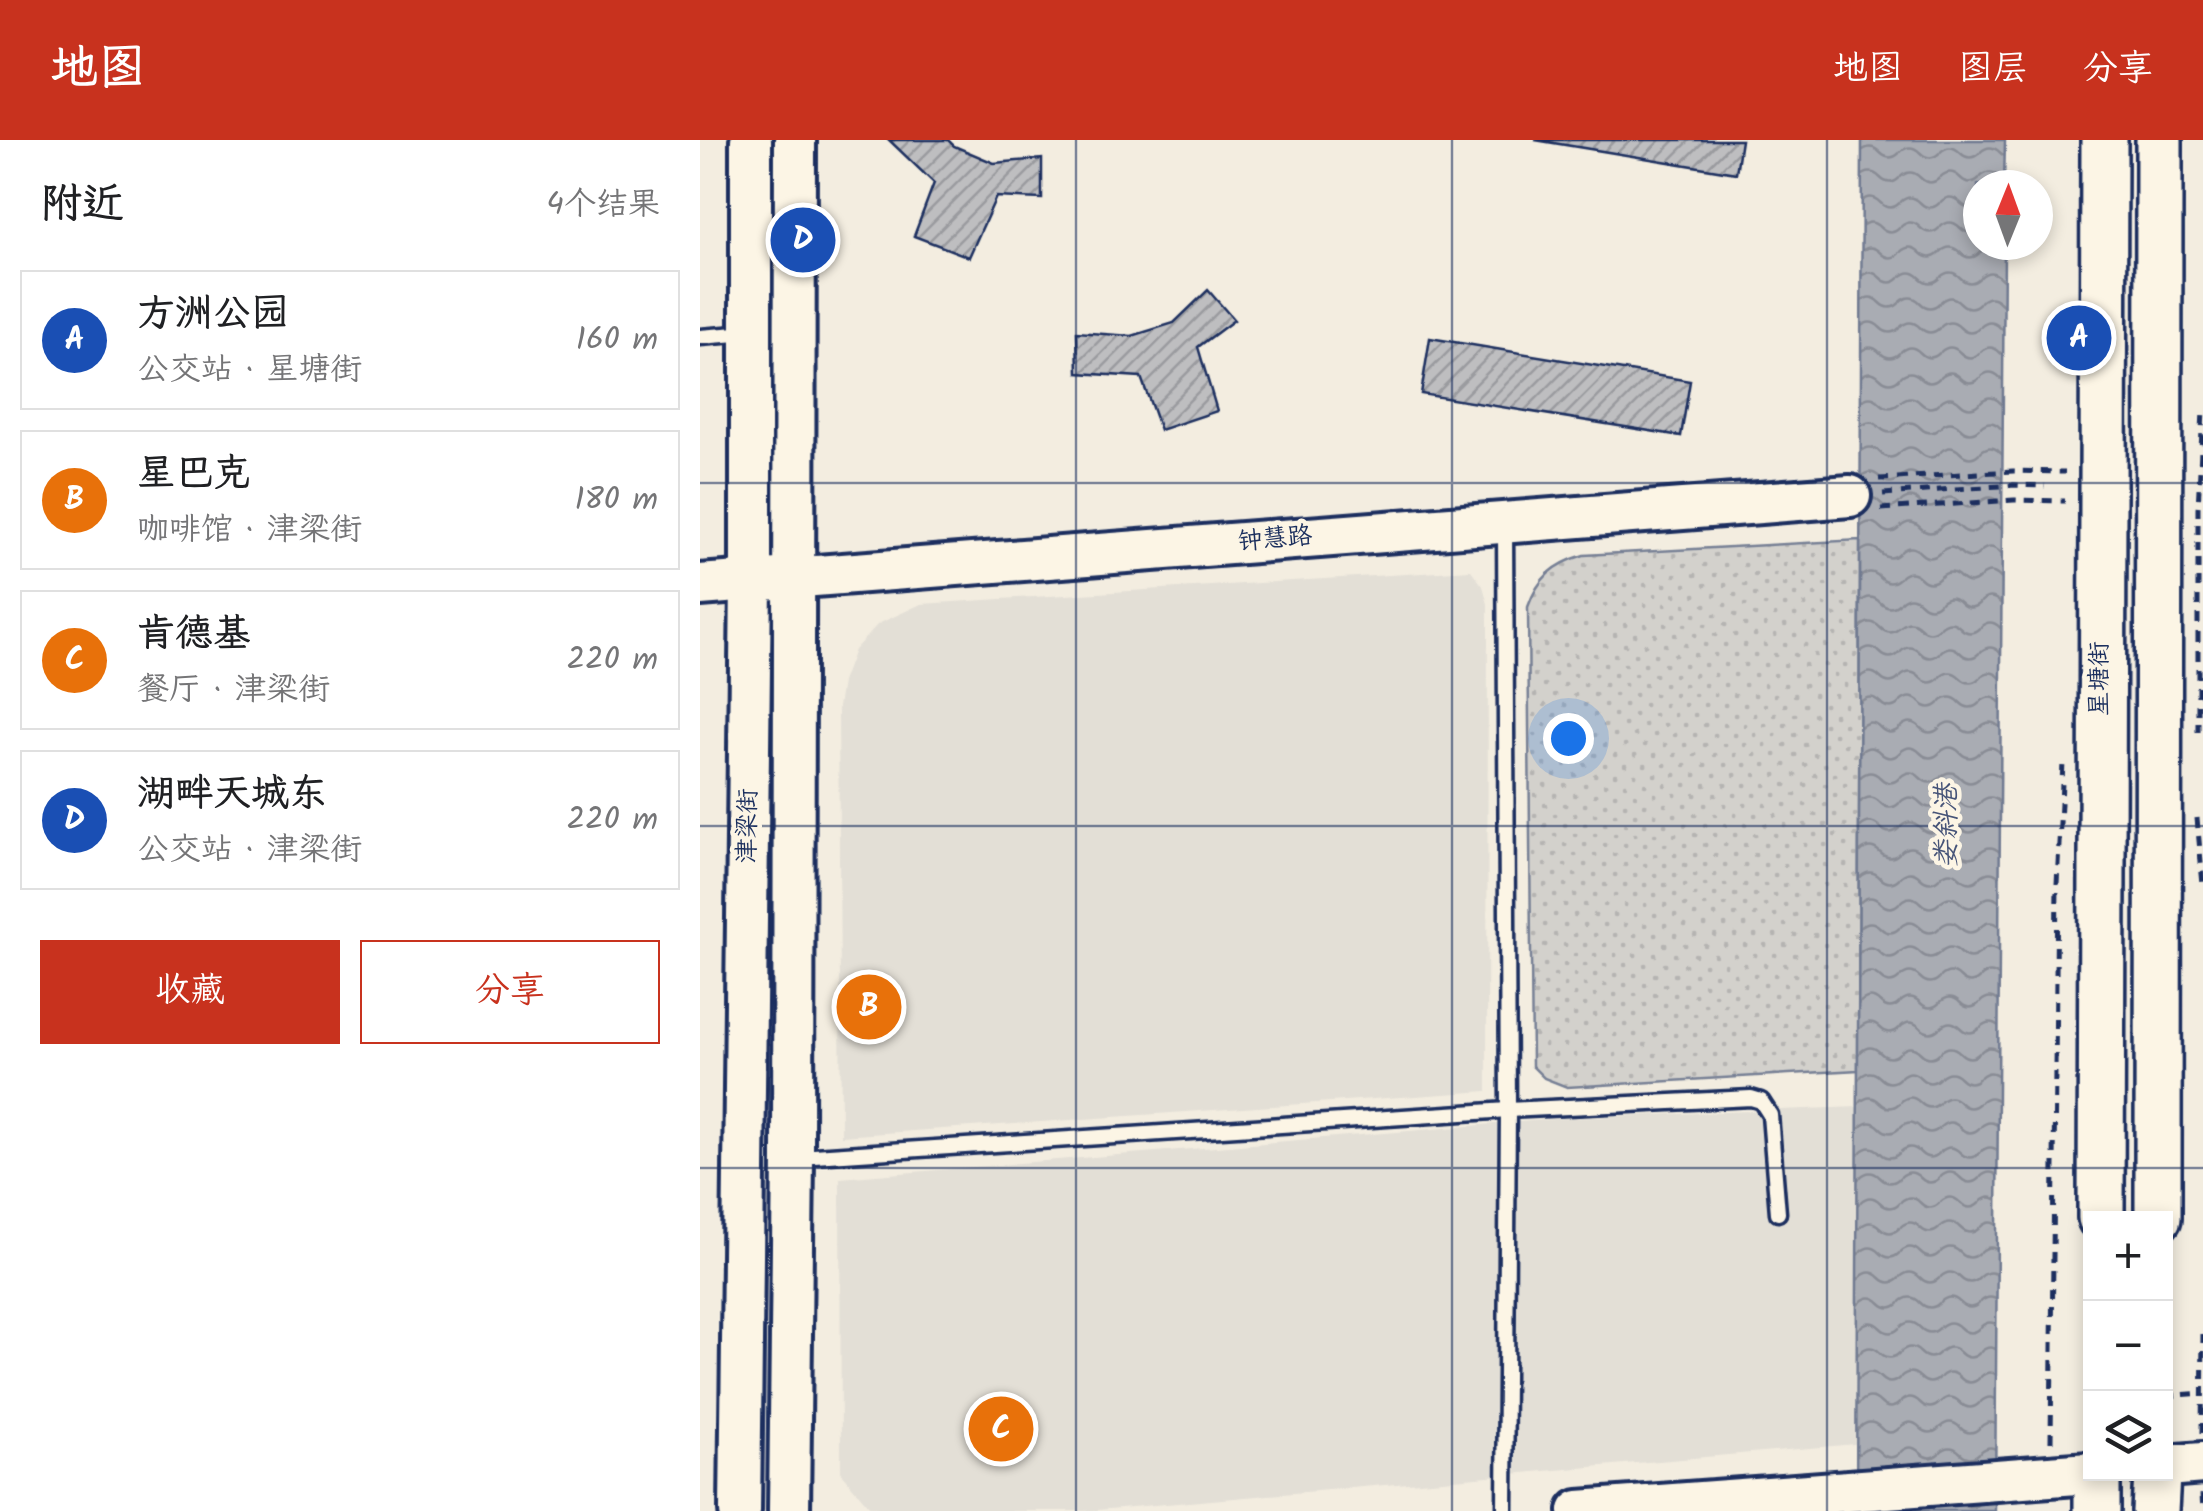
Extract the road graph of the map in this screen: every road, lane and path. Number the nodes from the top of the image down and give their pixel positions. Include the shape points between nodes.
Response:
1 (750, 140) edge
2 (794, 140) edge
3 (2104, 140) edge
4 (2159, 140) edge
5 (750, 333) junction
6 (700, 336) edge
7 (2203, 411) edge
8 (2045, 486) dead end
9 (1863, 495) junction
10 (1505, 520) junction
11 (794, 578) junction
12 (752, 581) junction
13 (700, 585) edge
14 (2198, 744) dead end
15 (2064, 760) dead end
16 (2198, 804) dead end
17 (2203, 885) edge
18 (1508, 1110) junction
19 (793, 1158) junction
20 (2101, 1211) edge
21 (2158, 1211) edge
22 (1778, 1214) dead end
23 (2203, 1334) edge
24 (2203, 1392) edge
25 (2173, 1395) edge
26 (2202, 1464) edge
27 (2173, 1466) edge
28 (2080, 1474) edge
29 (2157, 1481) edge
30 (740, 1511) edge
31 (789, 1511) edge
32 (1505, 1511) edge
33 (1579, 1511) edge
34 (2097, 1511) edge
35 (2155, 1511) edge
36 (2202, 1511) edge

1 - 5 main road, 津梁街
2 - 11 main road, 津梁街
3 - 20 main road, 星塘街
4 - 21 main road
5 - 6 lane
5 - 12 main road, 津梁街
7 - 14 path
8 - 9 path
9 - 9 path via 2065,501 2065,472 2014,471
9 - 10 main road, 钟慧路
10 - 11 main road, 钟慧路
10 - 18 lane
11 - 12 main road, 钟慧路
11 - 19 main road, 津梁街
12 - 13 main road, 钟慧路
12 - 30 main road, 津梁街
15 - 28 path via 2057,884
16 - 17 path
18 - 19 lane
18 - 22 lane via 1762,1101 1770,1115
18 - 32 lane
19 - 31 main road, 津梁街
23 - 24 path
24 - 25 path
24 - 26 path
26 - 27 main road
26 - 36 path
28 - 33 main road
28 - 34 main road
29 - 35 main road

